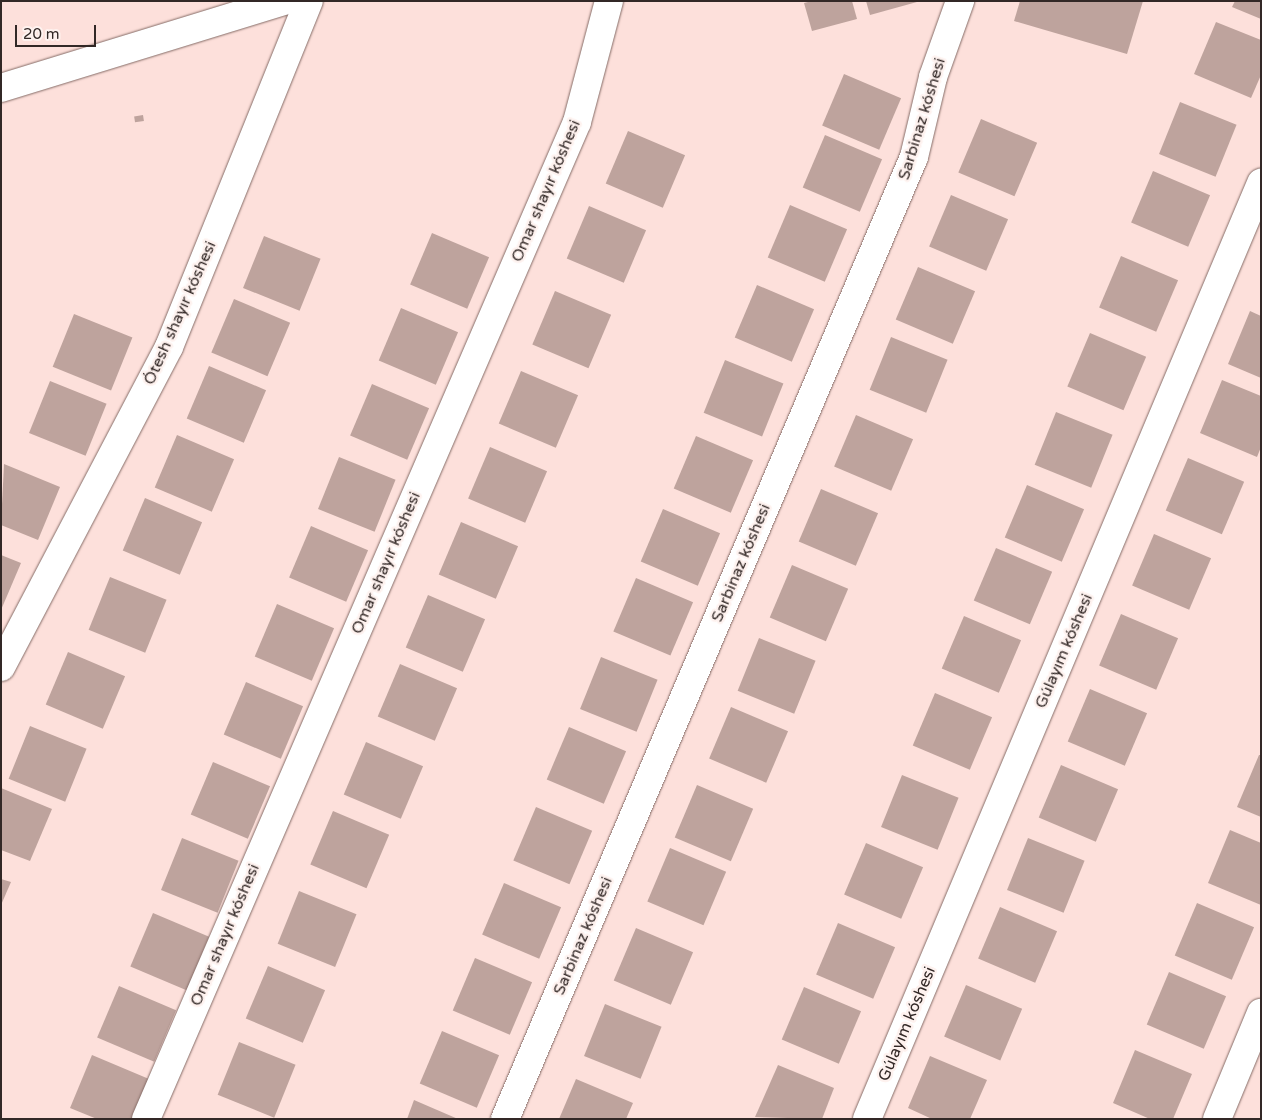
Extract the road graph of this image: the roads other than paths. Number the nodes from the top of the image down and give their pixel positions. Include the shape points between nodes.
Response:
1 (284, 1) edge
2 (308, 1) edge
3 (609, 1) edge
4 (960, 1) edge
5 (235, 9) edge
6 (1, 88) edge
7 (1261, 183) edge
8 (1, 667) edge
9 (1261, 1013) edge
10 (146, 1119) edge
11 (505, 1119) edge
12 (867, 1119) edge
13 (1217, 1119) edge

1 - 5 street
2 - 8 street, Ótesh shayır kóshesi via 169,346
3 - 10 street, Omar shayır kóshesi via 576,122
4 - 11 street, Sarbinaz kóshesi via 933,78 914,157
5 - 6 street
7 - 12 street, Gúlayım kóshesi
9 - 13 street

